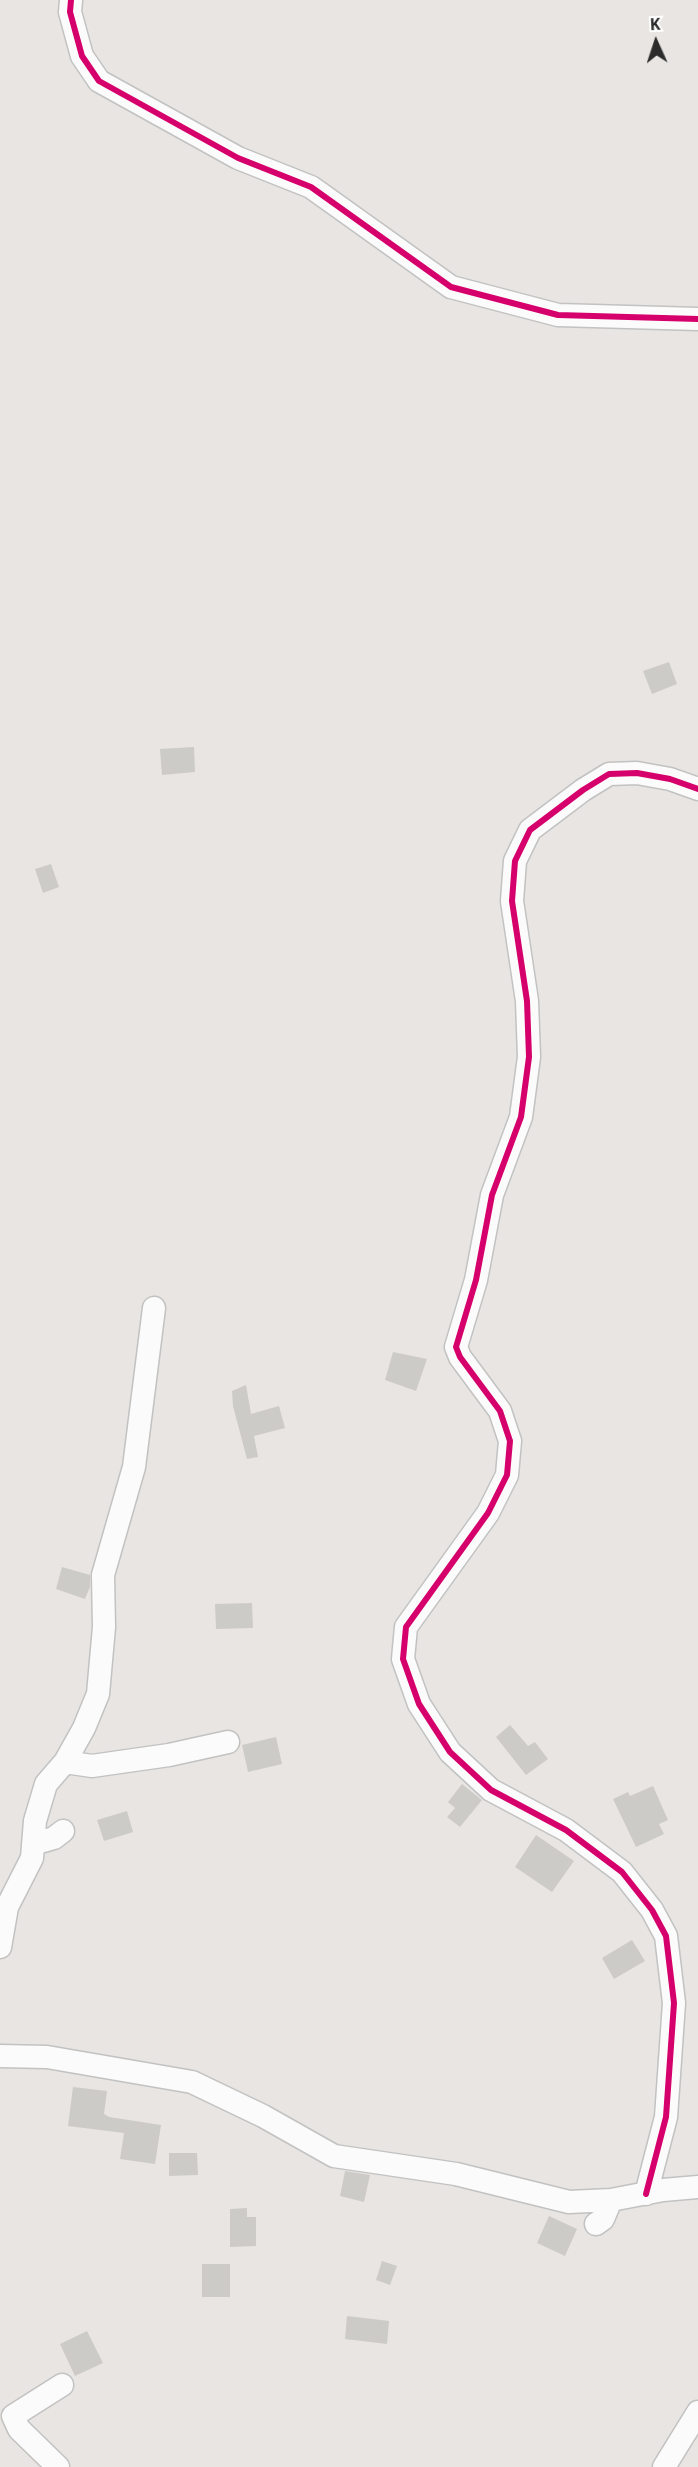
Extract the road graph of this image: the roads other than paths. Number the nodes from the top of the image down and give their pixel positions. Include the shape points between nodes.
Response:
1 (71, 0) edge
2 (698, 320) edge
3 (698, 789) edge
4 (154, 1308) dead end
5 (228, 1742) dead end
6 (64, 1762) junction
7 (63, 1832) dead end
8 (33, 1844) junction
9 (0, 1947) edge
10 (0, 2056) edge
11 (698, 2187) edge
12 (646, 2194) junction
13 (611, 2200) junction
14 (596, 2224) dead end
15 (62, 2385) dead end
16 (698, 2412) edge
17 (9, 2433) edge
18 (58, 2467) edge
19 (664, 2467) edge

1 - 2 street via 70,12 81,56 99,81 238,158 311,187 452,287 558,315
3 - 12 street via 637,773 609,774 530,830 515,861 512,901 527,1001 529,1057 521,1117 492,1195 476,1280 456,1347 500,1412 510,1441 507,1475 488,1513 406,1627 403,1659 419,1704 450,1752 491,1790 566,1830 622,1872 652,1910 666,1936 674,2003 666,2117
4 - 6 street via 134,1467 103,1575 104,1627 98,1694
5 - 6 street via 92,1766
6 - 8 street via 46,1784
7 - 8 street
8 - 9 street via 32,1858 7,1907
10 - 13 street via 47,2057 192,2082 334,2156 456,2174 569,2202
11 - 12 street
12 - 13 street
13 - 14 street via 603,2219
15 - 17 street via 13,2416
16 - 19 street
17 - 18 street

